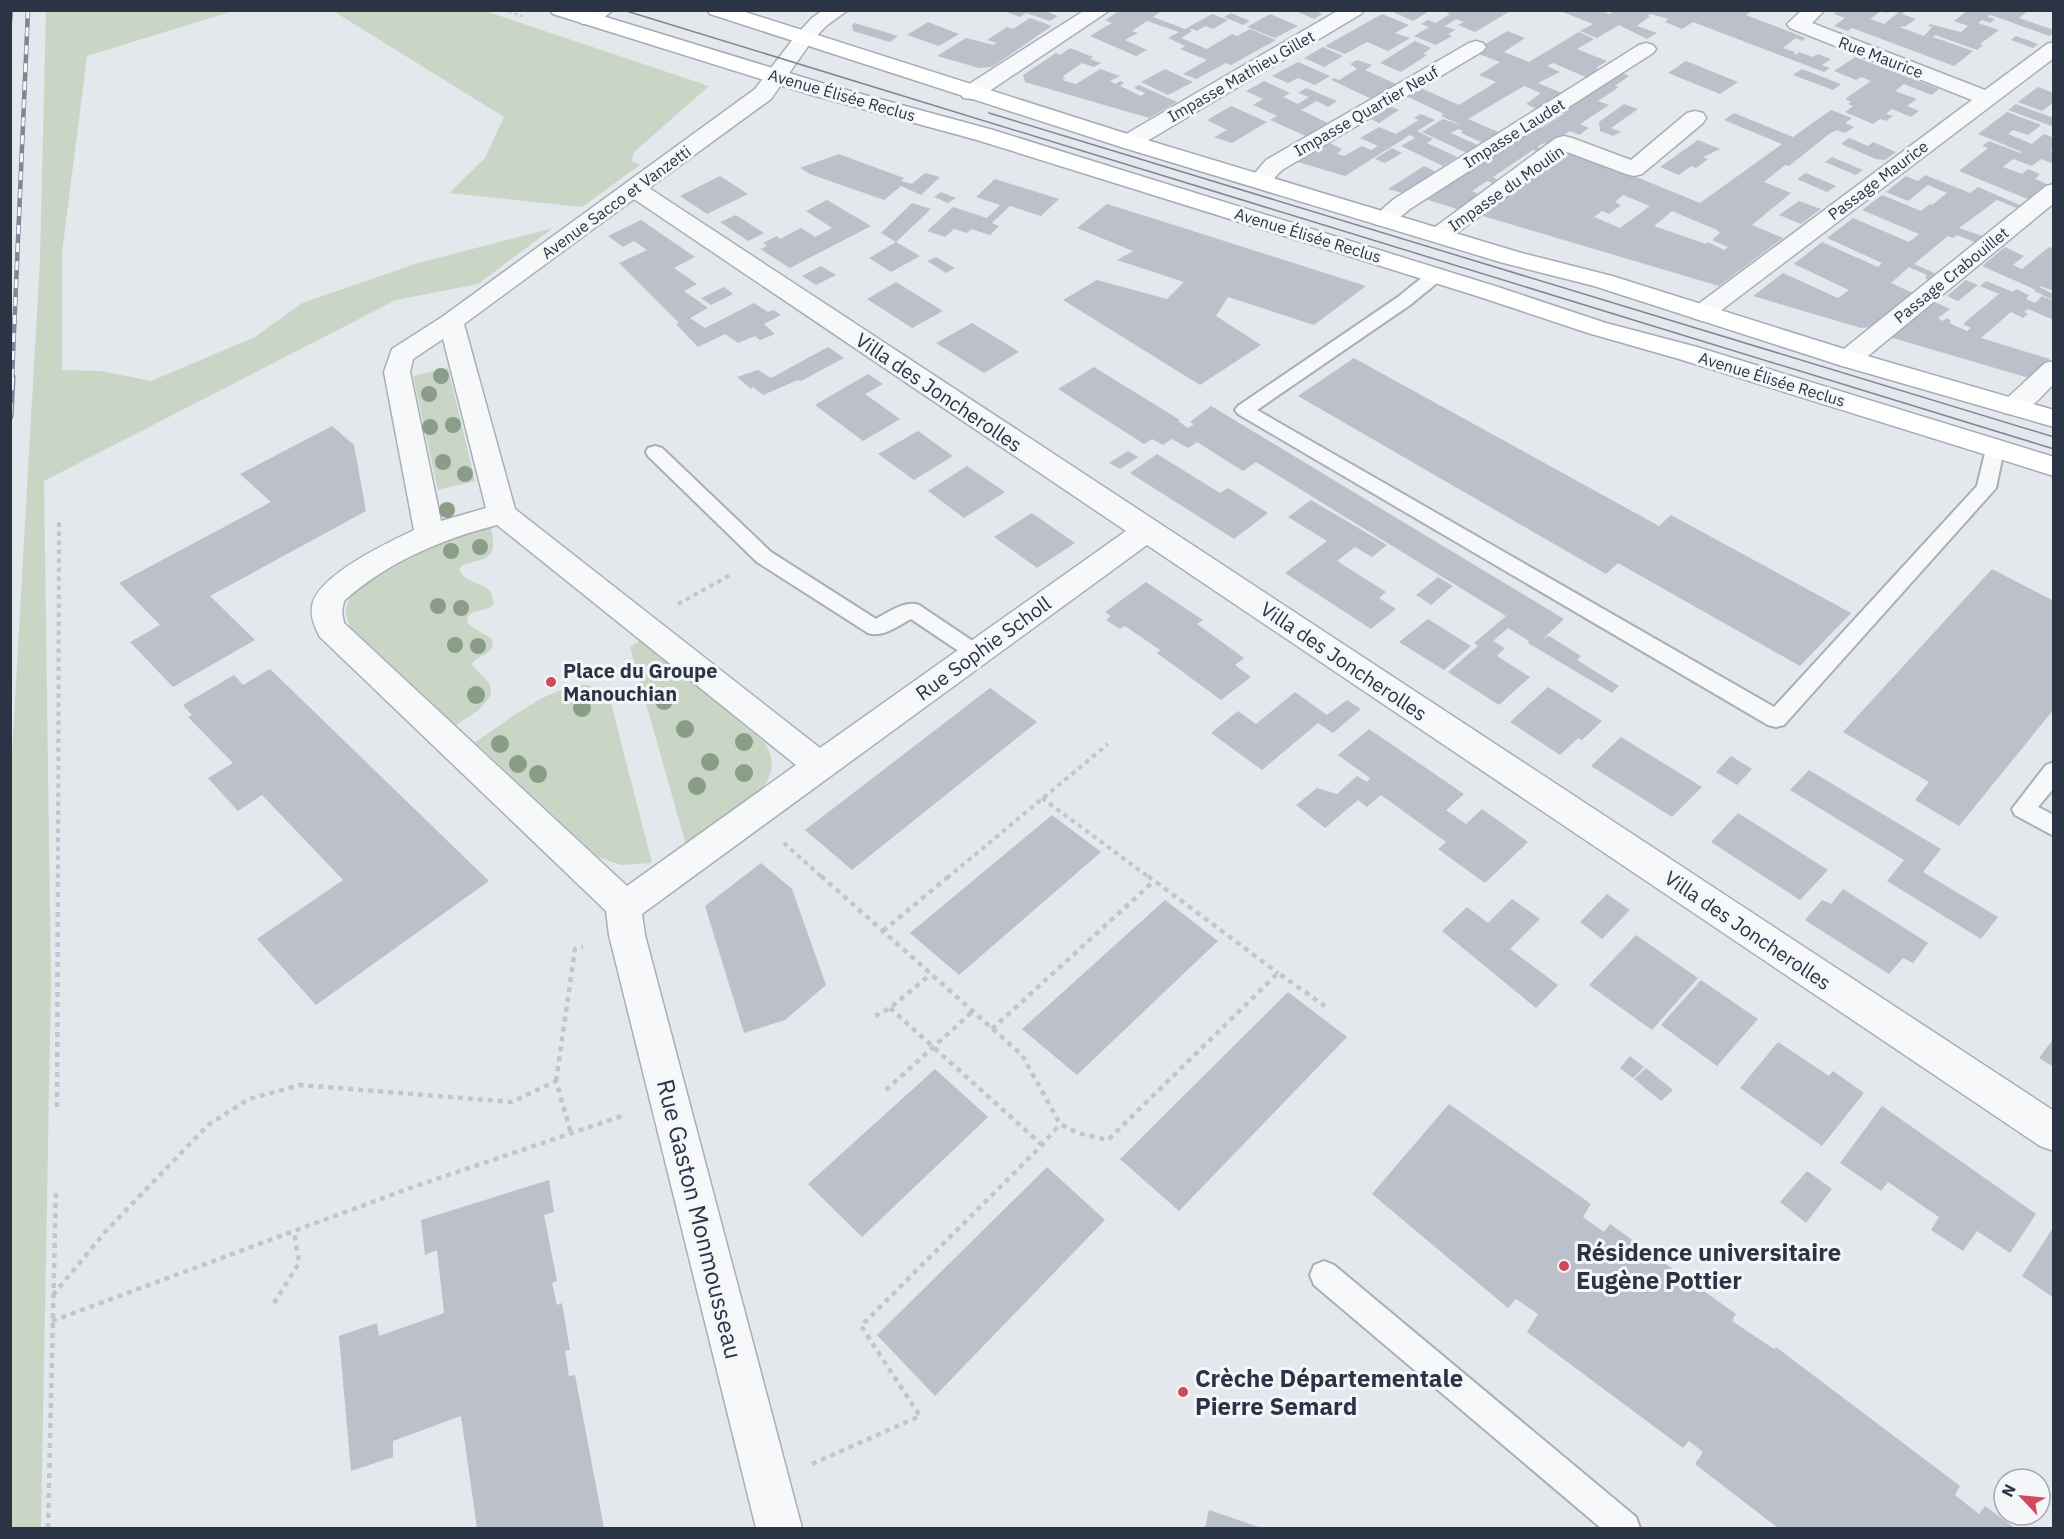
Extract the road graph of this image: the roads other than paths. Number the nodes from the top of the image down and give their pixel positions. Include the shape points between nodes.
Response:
1 (560, 10) edge
2 (717, 10) edge
3 (838, 10) edge
4 (1100, 10) edge
5 (1354, 10) edge
6 (1815, 10) edge
7 (596, 15) edge
8 (804, 38) junction
9 (1476, 47) dead end
10 (2054, 48) edge
11 (1646, 49) dead end
12 (777, 77) junction
13 (970, 93) junction
14 (1987, 98) junction
15 (1695, 118) dead end
16 (1129, 142) junction
17 (1260, 180) junction
18 (634, 189) junction
19 (2054, 191) edge
20 (1383, 219) junction
21 (1439, 236) junction
22 (1436, 275) junction
23 (1702, 313) junction
24 (451, 322) junction
25 (1848, 358) junction
26 (2054, 369) edge
27 (2013, 406) junction
28 (2054, 419) edge
29 (1995, 449) junction
30 (656, 452) dead end
31 (2054, 467) edge
32 (502, 514) junction
33 (1147, 530) junction
34 (429, 534) junction
35 (976, 654) junction
36 (819, 766) junction
37 (2054, 771) edge
38 (2054, 826) edge
39 (625, 922) junction
40 (2054, 1133) edge
41 (1324, 1275) dead end
42 (779, 1528) edge
43 (1624, 1528) edge

1 - 7 main road, Avenue Élisée Reclus
2 - 8 main road, Avenue Élisée Reclus
3 - 8 street, Avenue Sacco et Vanzetti
4 - 13 street
5 - 16 street, Impasse Mathieu Gillet
6 - 14 street, Rue Maurice via 1797,24
7 - 12 main road, Avenue Élisée Reclus
8 - 12 street, Avenue Sacco et Vanzetti
8 - 13 main road, Avenue Élisée Reclus
9 - 17 street, Impasse Quartier Neuf via 1274,165
10 - 14 street, Passage Maurice
11 - 20 street, Impasse Laudet
12 - 18 street, Avenue Sacco et Vanzetti via 763,94
12 - 22 main road, Avenue Élisée Reclus via 985,135
13 - 16 main road, Avenue Élisée Reclus
14 - 23 street, Passage Maurice
15 - 21 street, Impasse du Moulin via 1634,169 1564,143
16 - 17 main road, Avenue Élisée Reclus
17 - 20 main road, Avenue Élisée Reclus
18 - 24 street, Avenue Sacco et Vanzetti
18 - 33 street, Villa des Joncherolles
19 - 25 street, Passage Crabouillet
20 - 21 main road, Avenue Élisée Reclus
21 - 23 main road, Avenue Élisée Reclus
22 - 29 main road, Avenue Élisée Reclus via 1543,312
22 - 29 lane via 1244,410 1776,719 1986,488
23 - 25 main road, Avenue Élisée Reclus
24 - 32 street
24 - 34 street, Avenue Sacco et Vanzetti via 401,355 397,372
25 - 27 main road, Avenue Élisée Reclus
26 - 27 street
27 - 28 main road, Avenue Élisée Reclus
29 - 31 main road, Avenue Élisée Reclus
30 - 35 lane via 764,557 875,628 912,610
32 - 34 street
32 - 36 street
33 - 35 street, Rue Sophie Scholl
33 - 40 street, Villa des Joncherolles
34 - 39 street via 333,594 326,619 331,629 616,897
35 - 36 street, Rue Sophie Scholl
36 - 39 street via 752,814
37 - 38 lane via 2023,809
39 - 42 street, Rue Gaston Monmousseau
41 - 43 lane

